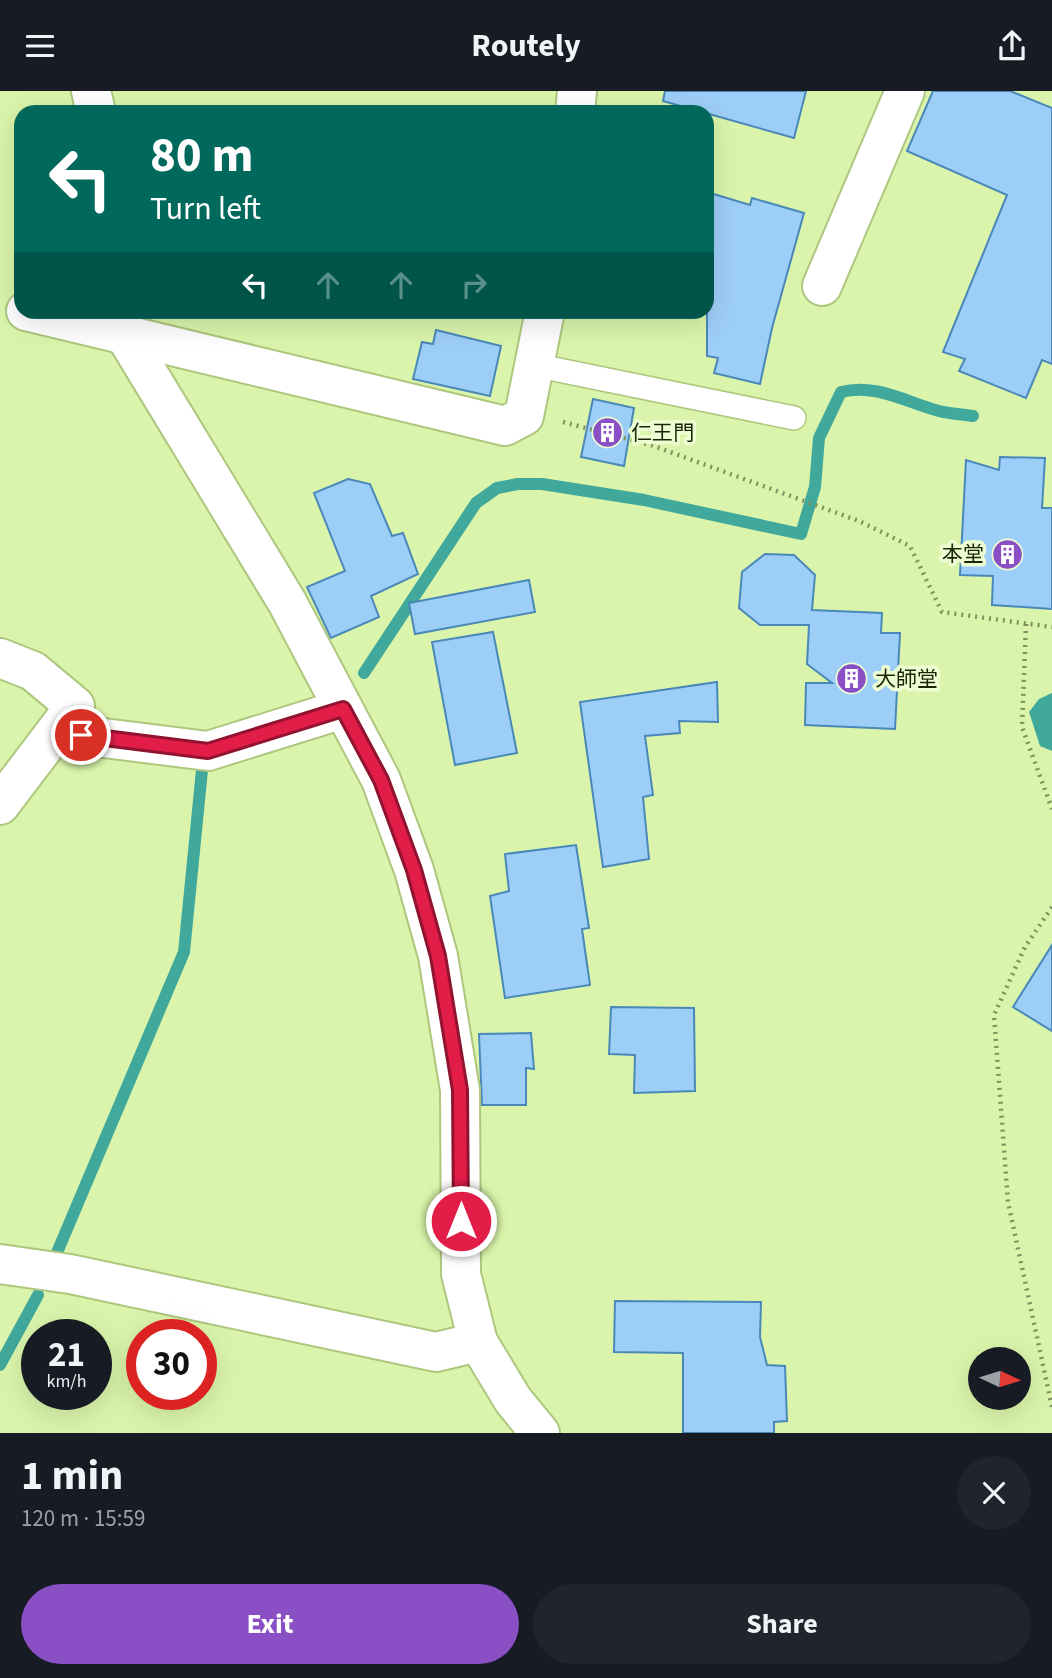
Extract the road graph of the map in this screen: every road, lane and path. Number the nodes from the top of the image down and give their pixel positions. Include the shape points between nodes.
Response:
1 (905, 91) edge
2 (822, 286) dead end
3 (85, 319) edge
4 (543, 319) edge
5 (124, 324) edge
6 (534, 365) junction
7 (524, 416) junction
8 (794, 418) dead end
9 (1026, 624) junction
10 (1052, 627) edge
11 (0, 658) edge
12 (343, 709) junction
13 (56, 732) junction
14 (0, 805) edge
15 (1052, 809) edge
16 (1052, 907) edge
17 (0, 1263) edge
18 (478, 1342) junction
19 (1052, 1407) edge
20 (540, 1433) edge

1 - 2 street
3 - 5 street
4 - 6 street
5 - 7 street via 505,426
5 - 12 street via 287,602
6 - 7 street
6 - 8 lane
7 - 9 path via 580,425 651,445 859,521 910,546 942,612
9 - 10 path
9 - 15 path via 1022,727
11 - 13 street via 33,671 75,706
12 - 13 street via 208,751
12 - 18 street via 381,780 414,870 438,956 460,1090 461,1274
13 - 14 street
16 - 19 path via 1026,947 994,1015 1008,1202
17 - 18 street via 436,1352
18 - 20 street via 513,1401

